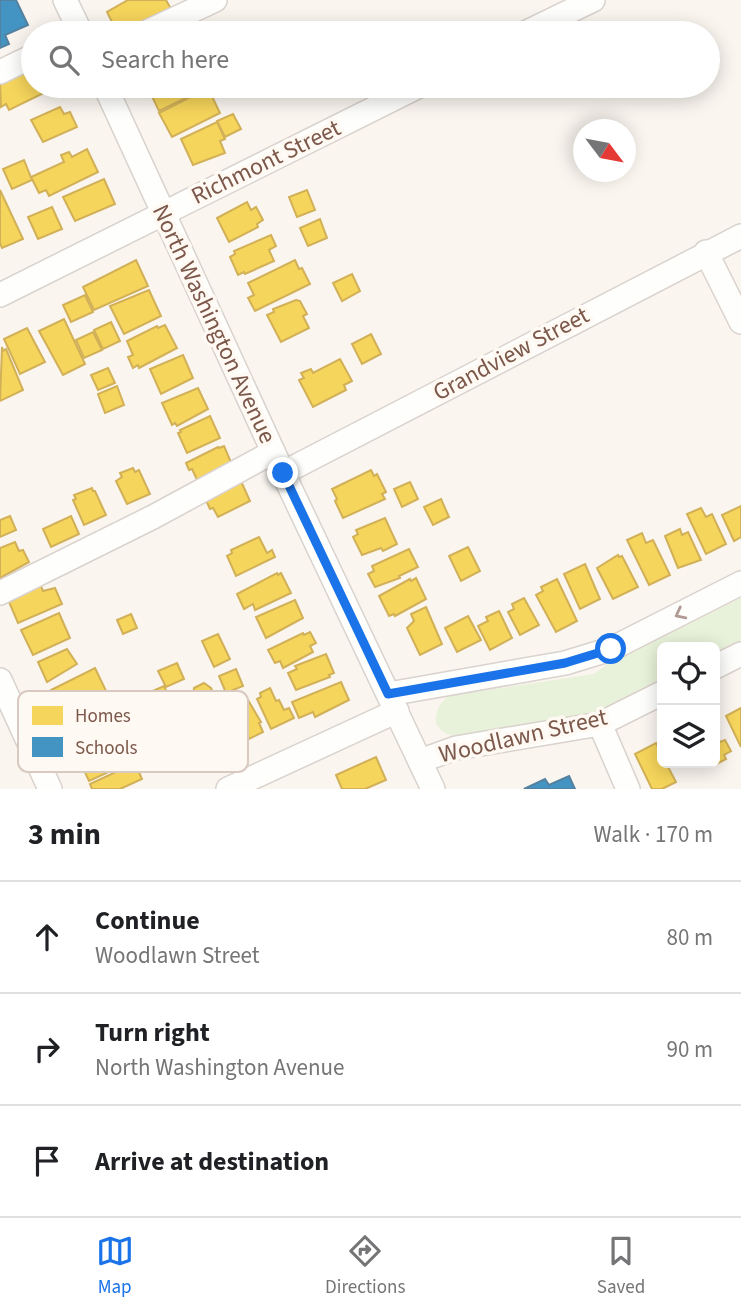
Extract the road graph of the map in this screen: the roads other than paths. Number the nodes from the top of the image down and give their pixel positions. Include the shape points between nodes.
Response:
1 (65, 0) edge
2 (215, 0) edge
3 (593, 0) edge
4 (75, 21) edge
5 (170, 21) edge
6 (550, 21) edge
7 (21, 62) edge
8 (0, 72) edge
9 (111, 98) edge
10 (395, 98) edge
11 (163, 212) junction
12 (741, 236) edge
13 (706, 252) junction
14 (0, 295) edge
15 (741, 322) edge
16 (278, 463) junction
17 (741, 583) edge
18 (0, 593) edge
19 (741, 654) edge
20 (720, 664) edge
21 (0, 680) edge
22 (657, 696) edge
23 (393, 702) junction
24 (18, 718) edge
25 (600, 724) junction
26 (420, 761) junction
27 (43, 772) edge
28 (236, 787) edge
29 (51, 789) edge
30 (433, 789) edge
31 (628, 789) edge

1 - 4 street
2 - 5 street
3 - 6 street
7 - 8 street
9 - 11 street, North Washington Avenue
10 - 11 street, Richmont Street
11 - 14 street, Richmont Street
11 - 16 street, North Washington Avenue
12 - 13 street, Grandview Street
13 - 15 street
13 - 16 street, Grandview Street
16 - 18 street, Grandview Street via 153,517
16 - 23 street, North Washington Avenue
17 -> 23 street via 611,649
19 - 20 street
21 - 24 street
22 - 25 street, Woodlawn Street
23 - 26 street, North Washington Avenue
23 - 28 street
25 - 26 street, Woodlawn Street via 456,748
25 - 31 street
26 - 30 street, North Washington Avenue
27 - 29 street

